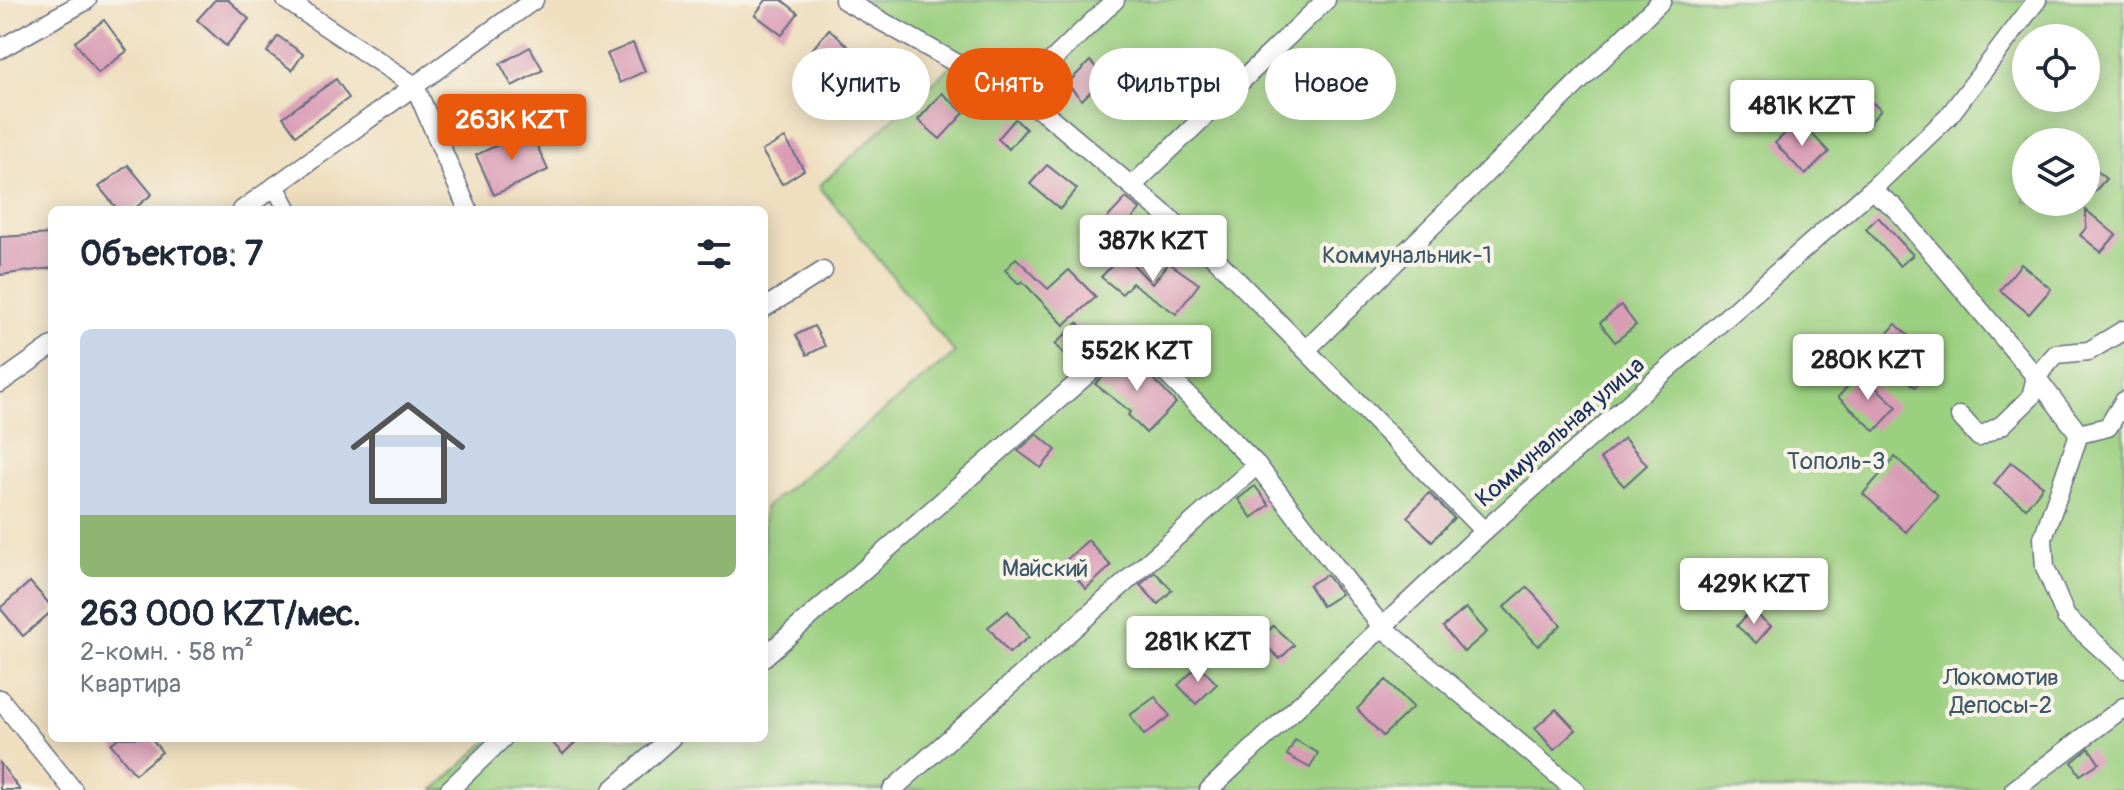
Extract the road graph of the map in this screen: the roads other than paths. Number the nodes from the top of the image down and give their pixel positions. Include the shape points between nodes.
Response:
1 (87, 0) edge
2 (286, 0) edge
3 (534, 0) edge
4 (844, 0) edge
5 (1115, 0) edge
6 (1326, 0) edge
7 (1662, 0) edge
8 (2037, 0) edge
9 (1065, 48) edge
10 (0, 49) edge
11 (946, 57) edge
12 (415, 86) junction
13 (1053, 120) edge
14 (275, 186) junction
15 (1132, 186) junction
16 (1871, 190) junction
17 (248, 206) edge
18 (286, 206) edge
19 (466, 206) edge
20 (823, 271) dead end
21 (768, 305) edge
22 (2124, 330) edge
23 (48, 349) edge
24 (1306, 350) junction
25 (2036, 377) junction
26 (0, 383) edge
27 (2124, 401) edge
28 (1960, 416) dead end
29 (2079, 434) junction
30 (1257, 465) junction
31 (1484, 531) junction
32 (1382, 627) junction
33 (768, 654) edge
34 (2124, 669) edge
35 (0, 699) edge
36 (2124, 707) edge
37 (499, 742) edge
38 (666, 742) edge
39 (73, 790) edge
40 (449, 790) edge
41 (612, 790) edge
42 (892, 790) edge
43 (1209, 790) edge
44 (1575, 790) edge
45 (2014, 790) edge

1 - 10 lane
2 - 12 lane
3 - 12 lane
4 - 11 lane
5 - 9 lane
6 - 15 lane
7 - 24 lane
8 - 16 lane, Коммунальная улица via 1948,117
12 - 14 lane
12 - 19 lane
13 - 15 lane
14 - 17 lane
14 - 18 lane
15 - 24 lane via 1207,250
16 - 25 lane via 1894,207
16 - 31 lane, Коммунальная улица
20 - 21 lane
22 - 25 lane via 2089,351 2056,354
23 - 26 lane
24 - 31 lane
25 - 28 lane via 2031,397 2002,425 1979,437
25 - 29 lane
27 - 29 lane via 2108,427
29 - 34 lane via 2043,538 2045,567 2066,617
30 - 32 lane
30 - 33 lane via 1130,337
30 - 42 lane
31 - 32 lane, Коммунальная улица
32 - 43 lane, Коммунальная улица
32 - 44 lane
35 - 39 lane
36 - 45 lane
37 - 40 lane
38 - 41 lane

